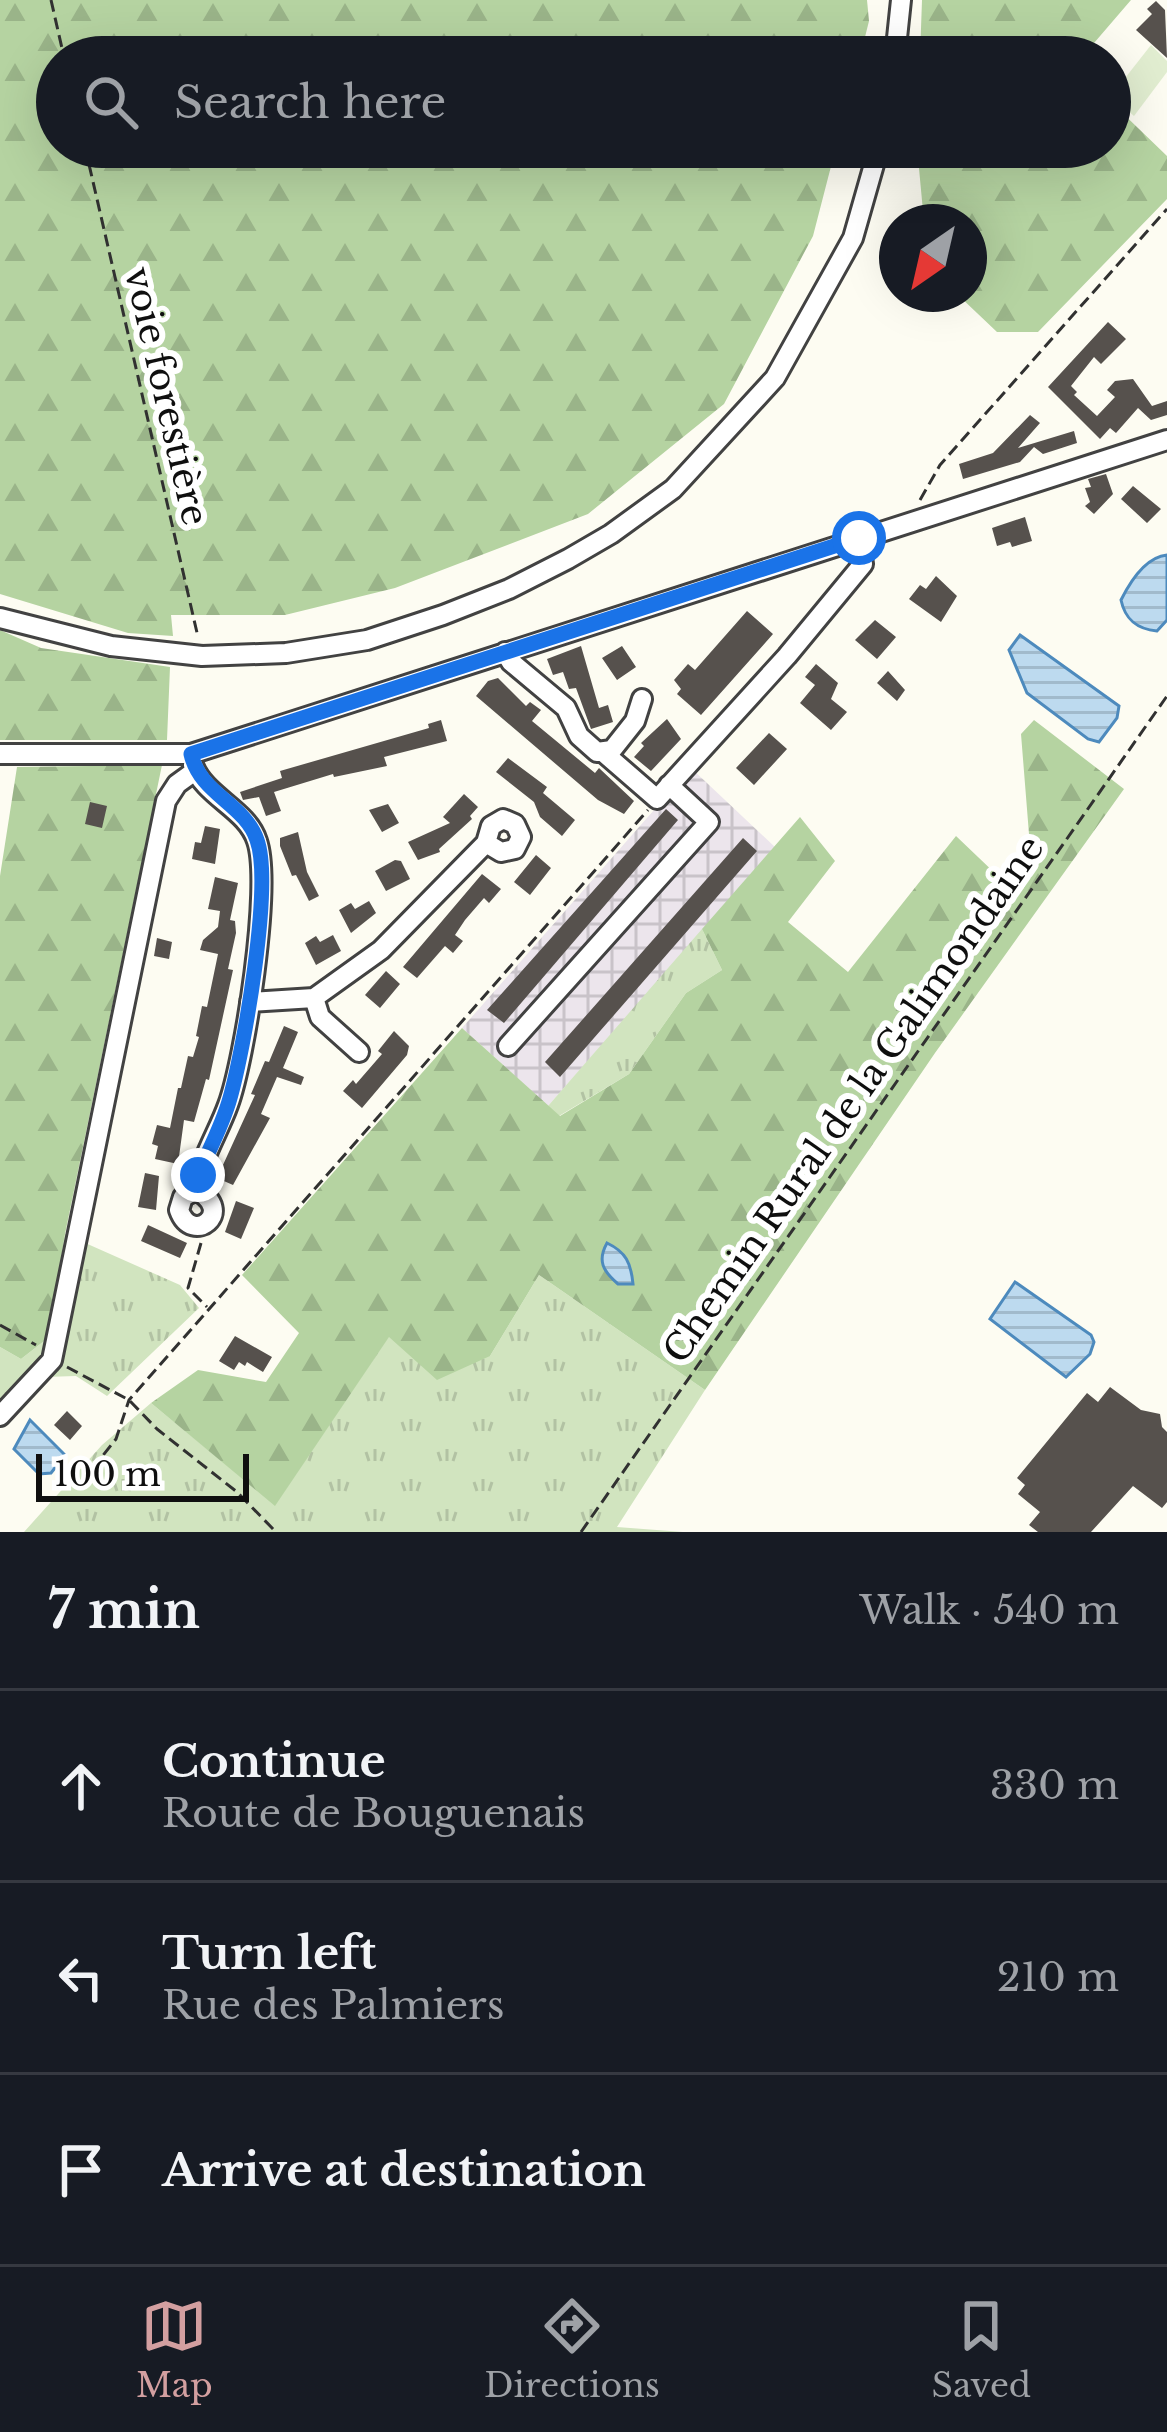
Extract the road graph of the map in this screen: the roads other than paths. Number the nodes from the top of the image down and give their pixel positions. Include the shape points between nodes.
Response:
1 (901, 0) edge
2 (897, 36) edge
3 (873, 168) edge
4 (1167, 440) edge
5 (859, 538) junction
6 (0, 618) edge
7 (506, 652) junction
8 (642, 699) dead end
9 (604, 753) junction
10 (0, 754) edge
11 (193, 763) junction
12 (663, 792) junction
13 (486, 843) dead end
14 (314, 998) junction
15 (250, 1002) junction
16 (508, 1046) dead end
17 (359, 1052) dead end
18 (206, 1225) road end
19 (0, 1415) edge

1 - 2 street
3 - 6 street via 853,238 775,378 673,489 568,559 443,615 286,653 202,656 111,646
4 - 5 street
5 - 7 street
5 - 12 street via 863,563
7 - 9 street via 566,708 590,748
7 - 11 street
8 - 9 street via 635,721
9 - 12 street
10 - 11 street
11 - 15 street via 260,848
11 - 19 street via 166,801 52,1360
12 - 16 street via 709,822
13 - 14 street via 381,950
14 - 15 street
14 - 17 street via 320,1016
15 - 18 street via 230,1101 196,1190 183,1197 181,1217

